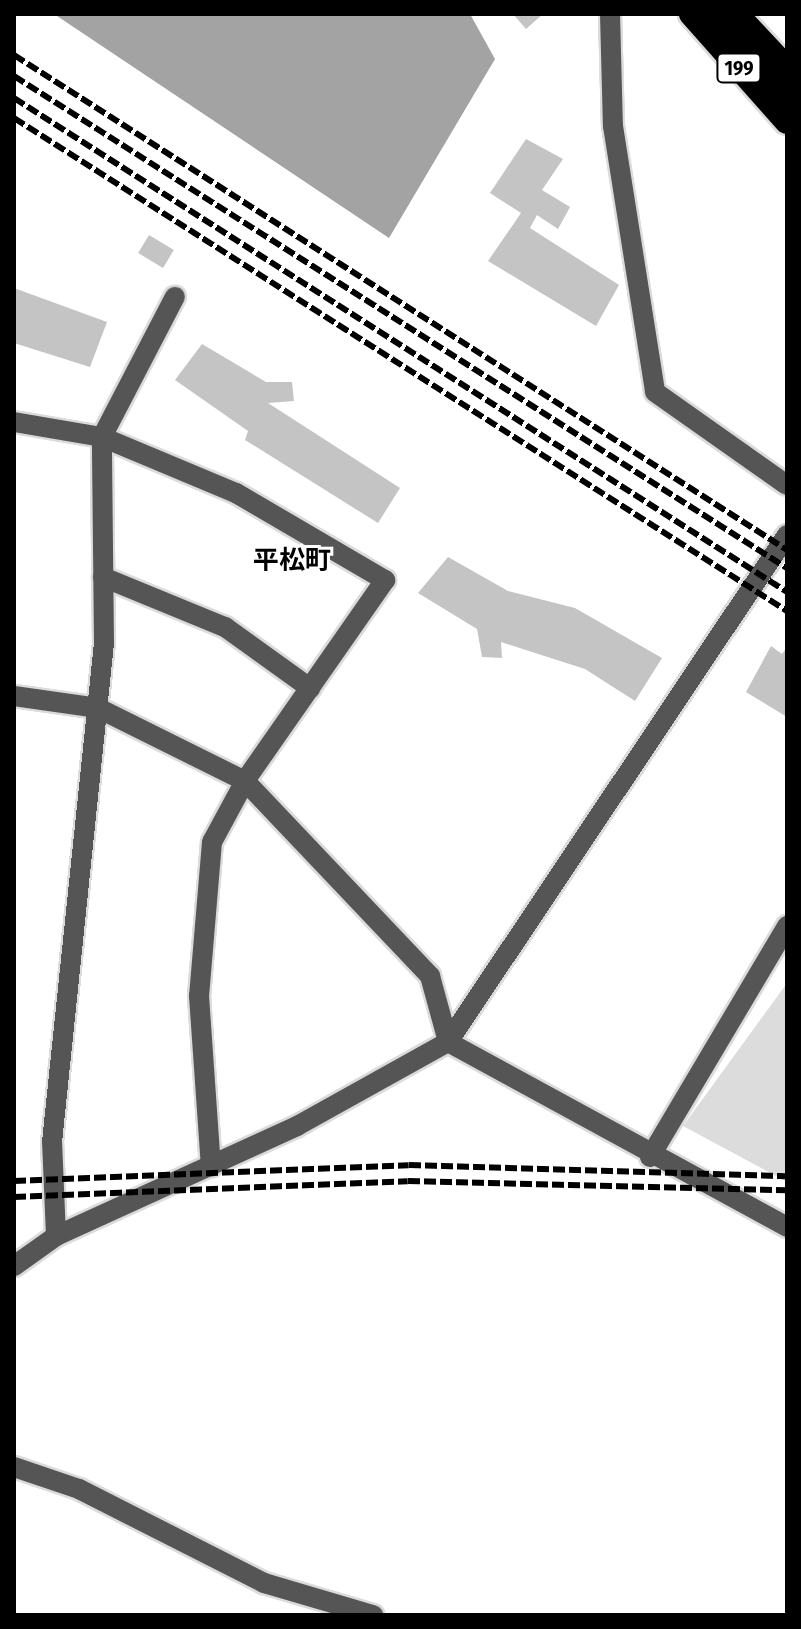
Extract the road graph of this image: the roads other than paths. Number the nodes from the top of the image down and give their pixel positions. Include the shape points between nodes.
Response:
1 (610, 14) edge
2 (691, 14) edge
3 (717, 14) edge
4 (736, 14) edge
5 (787, 68) edge
6 (787, 97) edge
7 (787, 122) edge
8 (175, 297) dead end
9 (14, 422) edge
10 (102, 437) junction
11 (787, 485) edge
12 (787, 535) edge
13 (103, 577) junction
14 (310, 688) junction
15 (14, 696) edge
16 (98, 708) junction
17 (245, 781) junction
18 (787, 926) edge
19 (448, 1042) junction
20 (650, 1157) junction
21 (211, 1167) junction
22 (787, 1227) edge
23 (56, 1236) junction
24 (14, 1266) edge
25 (14, 1467) edge
26 (373, 1615) edge

1 - 11 street via 613,126 655,392
2 - 7 highway, 199
3 - 6 highway
4 - 5 highway
8 - 10 street
9 - 10 street
10 - 13 street
10 - 14 street via 236,493 385,580
12 - 19 street
13 - 14 street via 225,627
13 - 16 street
14 - 17 street
15 - 16 street
16 - 17 street
16 - 23 street via 52,1142
17 - 19 street via 430,976
17 - 21 street via 211,857 199,996
18 - 20 street
19 - 20 street
19 - 21 street
20 - 22 street
21 - 23 street
23 - 24 street
25 - 26 street via 79,1489 264,1583

